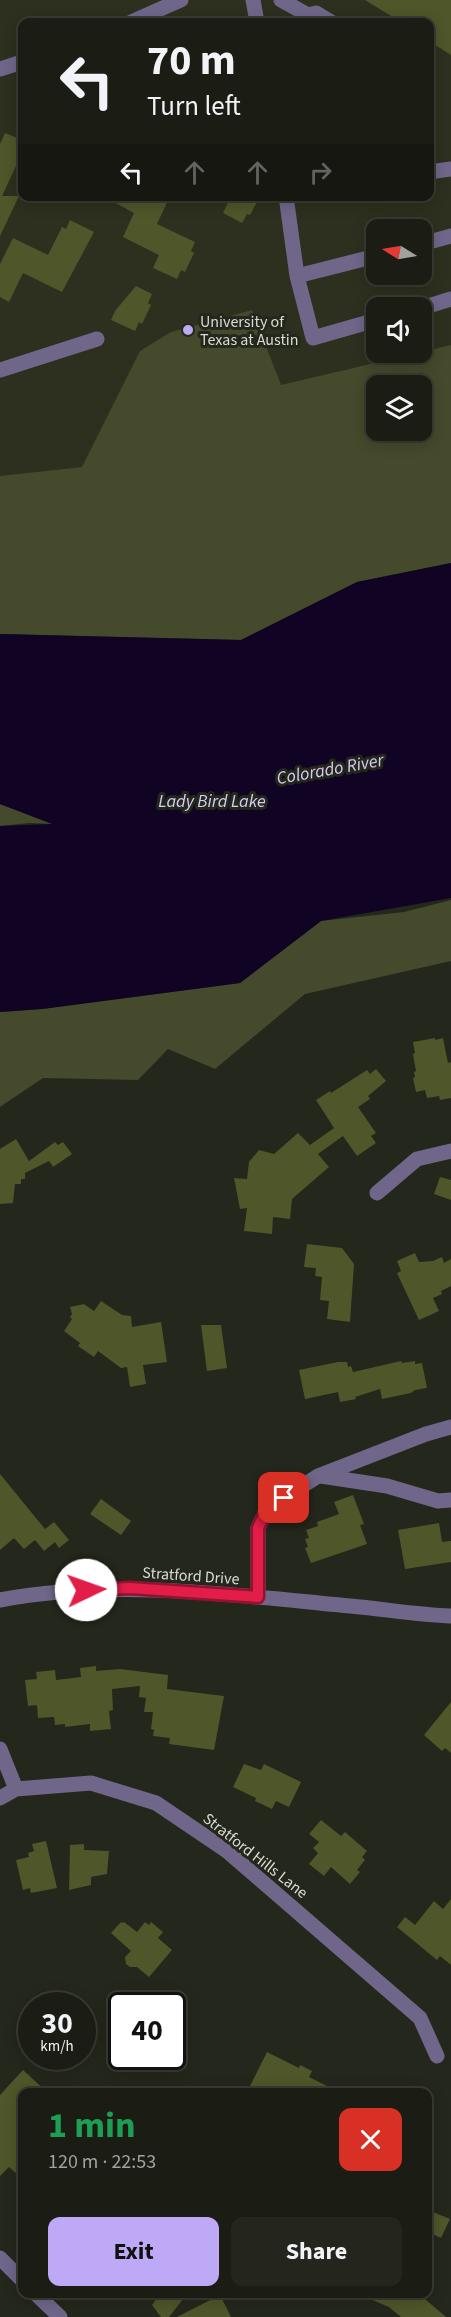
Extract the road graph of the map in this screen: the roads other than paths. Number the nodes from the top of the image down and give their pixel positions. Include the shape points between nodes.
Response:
1 (181, 0) edge
2 (281, 0) edge
3 (258, 1) edge
4 (140, 18) edge
5 (257, 18) edge
6 (324, 18) edge
7 (18, 63) edge
8 (0, 69) edge
9 (451, 169) edge
10 (434, 171) edge
11 (287, 201) edge
12 (451, 236) edge
13 (432, 241) edge
14 (366, 259) edge
15 (297, 276) junction
16 (451, 299) edge
17 (432, 305) edge
18 (366, 323) edge
19 (97, 339) dead end
20 (0, 370) edge
21 (451, 1151) edge
22 (377, 1193) dead end
23 (451, 1428) edge
24 (318, 1476) junction
25 (451, 1500) edge
26 (258, 1597) junction
27 (0, 1600) edge
28 (451, 1616) edge
29 (0, 1749) edge
30 (16, 1789) junction
31 (0, 1798) edge
32 (436, 2056) dead end
33 (0, 2258) edge
34 (18, 2276) edge
35 (40, 2298) edge
36 (60, 2317) edge

1 - 4 street
2 - 6 street via 308,15 316,13
3 - 5 street
7 - 8 street
9 - 10 street
11 - 15 street
12 - 13 street
14 - 15 street
15 - 18 street via 313,338
16 - 17 street
19 - 20 street
21 - 22 street via 417,1159
23 - 24 street
24 - 25 street via 387,1486 438,1501
24 - 26 street via 267,1509 258,1528
26 - 27 street, Stratford Drive via 130,1588 47,1592
26 - 28 street, Stratford Drive
29 - 30 street
30 - 31 street, Stratford Hills Lane
30 - 32 street, Stratford Hills Lane via 91,1783 156,1803 227,1851 420,2018
33 - 34 street
35 - 36 street

